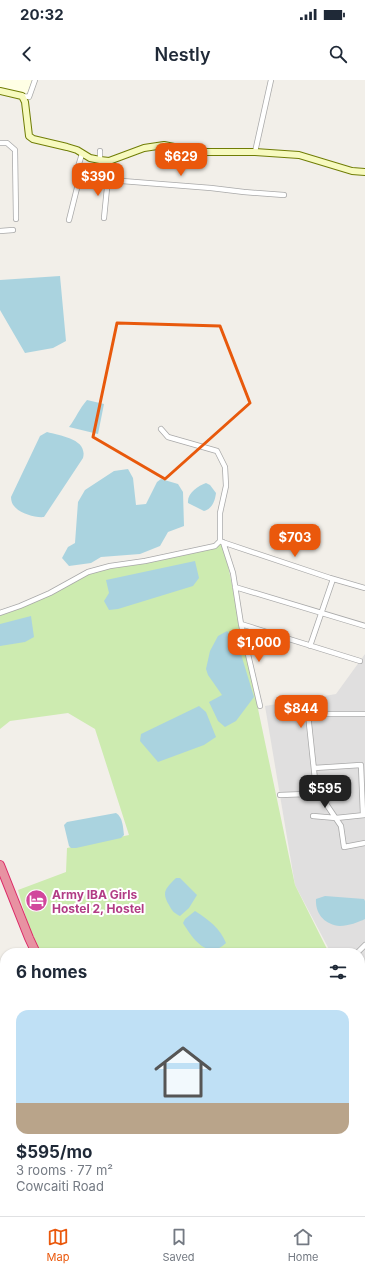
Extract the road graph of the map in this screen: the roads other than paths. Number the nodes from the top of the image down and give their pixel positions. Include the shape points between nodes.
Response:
1 (35, 80) edge
2 (271, 80) edge
3 (0, 91) edge
4 (22, 96) junction
5 (0, 143) edge
6 (100, 151) dead end
7 (255, 152) junction
8 (82, 154) junction
9 (100, 160) junction
10 (81, 172) junction
11 (365, 172) edge
12 (108, 178) junction
13 (284, 195) dead end
14 (104, 218) dead end
15 (16, 219) dead end
16 (69, 220) dead end
17 (13, 230) dead end
18 (0, 231) edge
19 (160, 429) dead end
20 (222, 542) junction
21 (333, 579) junction
22 (236, 587) junction
23 (365, 588) edge
24 (0, 613) edge
25 (321, 613) junction
26 (241, 624) junction
27 (365, 626) edge
28 (310, 646) junction
29 (360, 661) dead end
30 (307, 699) dead end
31 (260, 706) dead end
32 (308, 714) junction
33 (365, 714) edge
34 (314, 768) junction
35 (316, 789) junction
36 (280, 795) dead end
37 (364, 815) edge
38 (313, 816) dead end
39 (336, 818) junction
40 (365, 843) edge
41 (0, 865) edge
42 (0, 878) edge
43 (30, 948) edge
44 (33, 948) edge

1 - 4 street via 29,97
2 - 7 street
3 - 4 street
4 - 8 street via 29,136 77,150
5 - 15 street via 7,143 15,150
6 - 9 street
7 - 9 street via 199,152 164,145 144,148 109,160
7 - 11 street via 299,155 352,171
8 - 9 street
8 - 10 street via 76,169
10 - 12 street
10 - 16 street
12 - 13 street
12 - 14 street
17 - 18 street
19 - 20 street via 168,437 217,451 225,467 226,486 220,513
20 - 21 street
20 - 22 street
20 - 24 street via 215,546 88,572 50,593
21 - 23 street
21 - 25 street
22 - 25 street
22 - 26 street
25 - 27 street
25 - 28 street
26 - 28 street
26 - 31 street
28 - 29 street
30 - 32 street
32 - 33 street
32 - 34 street
34 - 35 street
34 - 37 street via 361,765
35 - 36 street via 307,794
35 - 39 street
37 - 39 street
38 - 39 street
39 - 40 street via 341,826 344,846
41 - 44 highway
42 - 43 highway

